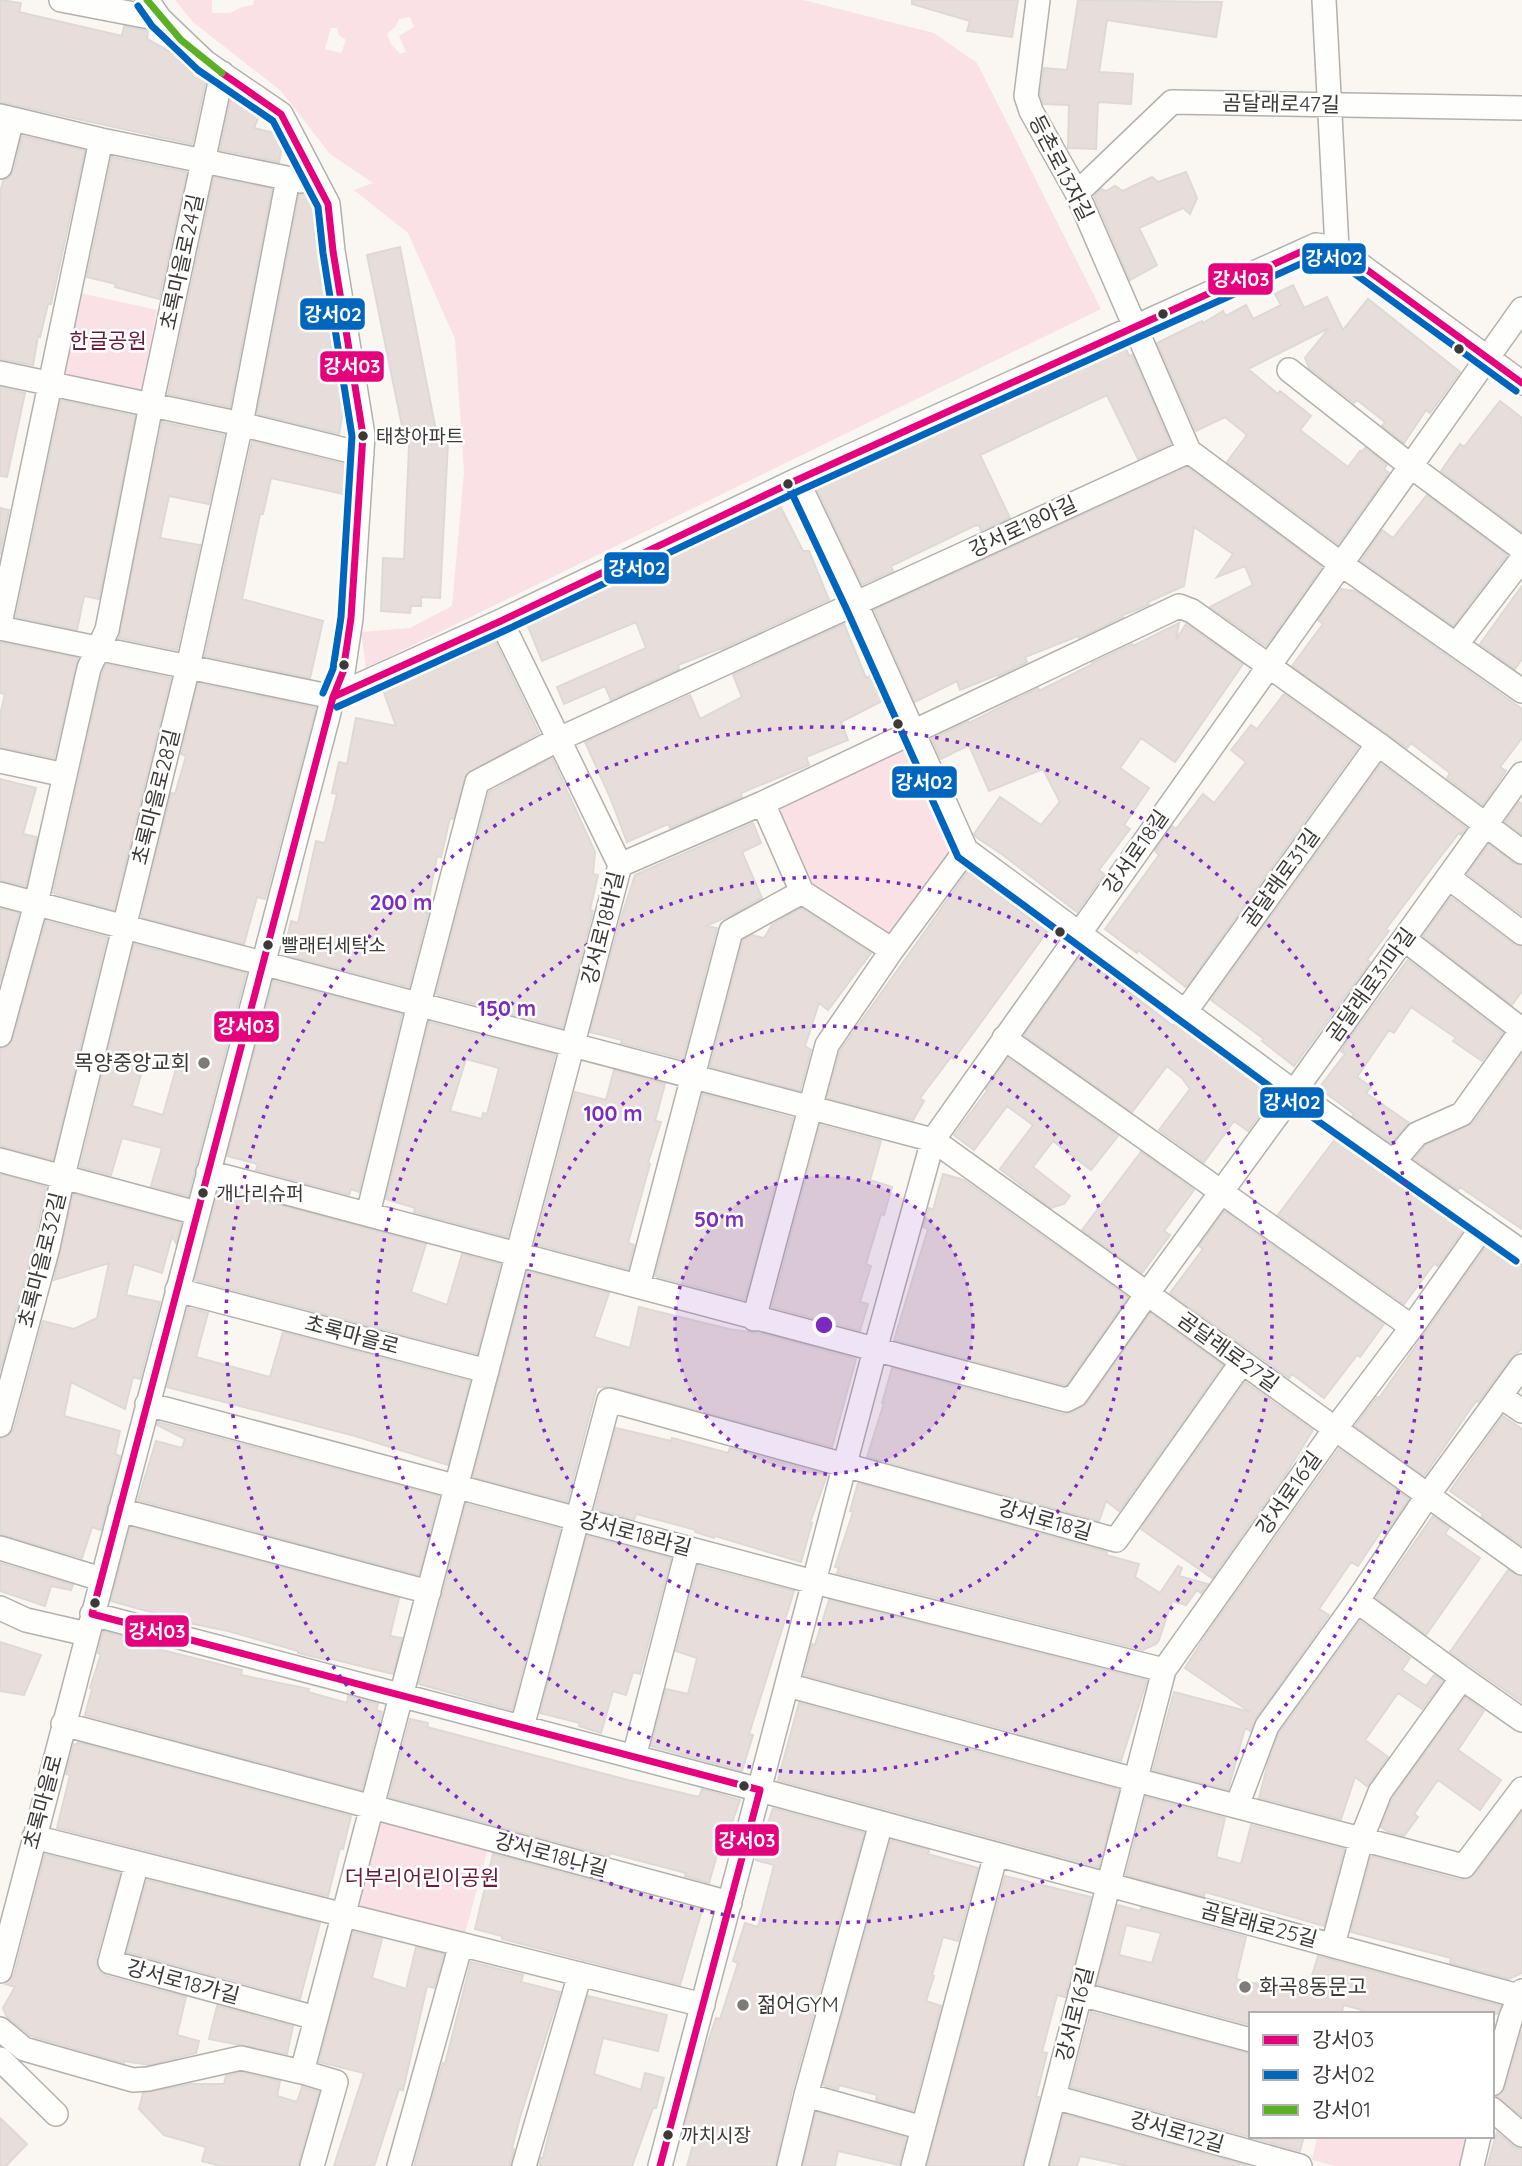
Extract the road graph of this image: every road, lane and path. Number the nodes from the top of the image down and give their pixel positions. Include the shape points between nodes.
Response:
1 (61, 0) edge
2 (1038, 0) edge
3 (1324, 0) edge
4 (153, 9) edge
5 (222, 73) junction
6 (1329, 105) junction
7 (1522, 108) edge
8 (6, 118) edge
9 (101, 140) junction
10 (205, 160) junction
11 (0, 167) edge
12 (288, 179) junction
13 (318, 184) junction
14 (1077, 193) junction
15 (1337, 248) junction
16 (1522, 309) edge
17 (1136, 328) junction
18 (1487, 358) junction
19 (1289, 370) dead end
20 (0, 373) edge
21 (1522, 383) edge
22 (51, 384) junction
23 (151, 405) junction
24 (241, 424) junction
25 (1189, 451) junction
26 (362, 454) junction
27 (1412, 467) junction
28 (797, 480) junction
29 (1522, 549) edge
30 (1522, 559) edge
31 (1341, 564) junction
32 (856, 604) junction
33 (501, 621) junction
34 (0, 626) edge
35 (1456, 645) junction
36 (99, 647) junction
37 (1269, 666) junction
38 (188, 667) junction
39 (1522, 691) edge
40 (333, 697) junction
41 (914, 731) junction
42 (559, 738) junction
43 (1378, 744) junction
44 (0, 761) edge
45 (1522, 774) edge
46 (65, 775) junction
47 (763, 803) junction
48 (1485, 826) junction
49 (966, 850) junction
50 (1522, 852) edge
51 (620, 865) junction
52 (1448, 877) junction
53 (802, 892) junction
54 (0, 894) edge
55 (36, 904) junction
56 (124, 927) junction
57 (1522, 933) edge
58 (1078, 934) junction
59 (1404, 939) junction
60 (892, 950) junction
61 (263, 963) junction
62 (419, 1004) junction
63 (1185, 1012) junction
64 (1522, 1030) edge
65 (0, 1035) edge
66 (1004, 1038) junction
67 (573, 1045) junction
68 (694, 1077) junction
69 (1294, 1092) junction
70 (811, 1108) junction
71 (933, 1140) junction
72 (0, 1160) edge
73 (1394, 1161) junction
74 (208, 1172) junction
75 (62, 1176) junction
76 (1222, 1192) junction
77 (197, 1213) junction
78 (368, 1214) junction
79 (1484, 1225) junction
80 (1522, 1252) edge
81 (518, 1254) junction
82 (638, 1286) junction
83 (177, 1290) junction
84 (1147, 1294) junction
85 (754, 1319) junction
86 (1412, 1327) junction
87 (875, 1350) junction
88 (1242, 1362) junction
89 (1522, 1366) edge
90 (487, 1371) junction
91 (1500, 1396) junction
92 (147, 1404) junction
93 (1522, 1412) edge
94 (0, 1425) edge
95 (1335, 1429) junction
96 (846, 1463) junction
97 (456, 1487) junction
98 (1428, 1495) junction
99 (120, 1510) junction
100 (577, 1519) junction
101 (0, 1548) edge
102 (688, 1548) junction
103 (1522, 1563) edge
104 (102, 1579) junction
105 (814, 1582) junction
106 (429, 1592) junction
107 (1357, 1601) junction
108 (0, 1608) edge
109 (90, 1624) junction
110 (1164, 1670) junction
111 (1462, 1678) junction
112 (787, 1685) junction
113 (401, 1695) junction
114 (1522, 1720) edge
115 (63, 1724) junction
116 (522, 1727) junction
117 (634, 1757) junction
118 (1136, 1780) junction
119 (1522, 1789) edge
120 (760, 1790) junction
121 (1237, 1806) junction
122 (372, 1807) junction
123 (881, 1823) junction
124 (34, 1837) junction
125 (1361, 1840) junction
126 (996, 1854) junction
127 (137, 1863) junction
128 (1109, 1884) junction
129 (730, 1903) junction
130 (344, 1915) junction
131 (3, 1940) edge
132 (461, 1944) junction
133 (1332, 1945) junction
134 (0, 1971) edge
135 (580, 1974) junction
136 (1080, 1993) junction
137 (1521, 1994) edge
138 (703, 2005) junction
139 (316, 2018) junction
140 (0, 2029) edge
141 (1249, 2039) edge
142 (0, 2059) edge
143 (302, 2072) junction
144 (1494, 2077) edge
145 (806, 2095) junction
146 (1054, 2097) junction
147 (1494, 2111) edge
148 (56, 2115) dead end
149 (923, 2127) junction
150 (1522, 2135) edge
151 (1479, 2138) edge
152 (312, 2166) edge
153 (398, 2166) edge
154 (524, 2166) edge
155 (660, 2166) edge
156 (789, 2166) edge
157 (913, 2166) edge
158 (1036, 2166) edge
159 (1300, 2166) edge
160 (1472, 2166) edge

1 - 4 street, 초록마을로
2 - 14 street, 등촌로13자길 via 1026,96
3 - 6 street
4 - 5 street, 초록마을로
5 - 10 street, 초록마을로24길
5 - 13 street, 초록마을로 via 281,114
6 - 7 street, 곰달래로47길
6 - 14 street, 곰달래로47길 via 1172,102
6 - 15 street
8 - 9 street
8 - 11 street
9 - 10 street
9 - 22 street
10 - 12 street
10 - 23 street, 초록마을로24길
12 - 13 street
12 - 24 street
13 - 26 street, 초록마을로 via 328,204 363,435
14 - 17 street, 등촌로13자길
15 - 17 street via 1316,245
15 - 18 street
16 - 18 street, 강서로18길
17 - 25 street
17 - 28 street
18 - 21 street
18 - 27 street, 강서로18길
19 - 27 street
20 - 22 street
22 - 23 street
22 - 34 street
23 - 24 street
23 - 36 street, 초록마을로24길 via 107,629
24 - 26 street
24 - 38 street, 초록마을로28길
25 - 31 street
25 - 32 street, 강서로18아길
26 - 40 street, 초록마을로 via 351,618 343,672
27 - 29 street
27 - 31 street, 강서로18길
28 - 32 street
28 - 33 street
30 - 35 street
31 - 35 street
31 - 37 street, 강서로18길
32 - 41 street
32 - 42 street, 강서로18아길
33 - 40 street
33 - 42 street, 강서로18바길
34 - 36 street
35 - 39 street
36 - 38 street
36 - 46 street via 89,668
37 - 41 street via 1179,606
37 - 43 street
37 - 58 street, 강서로18길
38 - 40 street
38 - 56 street, 초록마을로28길
40 - 61 street, 초록마을로
41 - 47 street
41 - 49 street
42 - 51 street, 강서로18바길
42 - 62 street via 477,782
43 - 48 street
43 - 63 street, 곰달래로31길
44 - 46 street
45 - 48 street, 곰달래로31마길
46 - 55 street
47 - 51 street
47 - 53 street
48 - 50 street
48 - 52 street, 곰달래로31마길
49 - 58 street
49 - 60 street
51 - 67 street, 강서로18바길
52 - 57 street
52 - 59 street, 곰달래로31마길
53 - 60 street
53 - 68 street via 731,931
54 - 55 street
55 - 56 street
55 - 65 street
56 - 61 street
56 - 75 street, 초록마을로28길
58 - 63 street
58 - 66 street, 강서로18길
59 - 64 street
59 - 69 street, 곰달래로31마길
60 - 70 street via 827,1045
61 - 62 street
61 - 74 street, 초록마을로
62 - 67 street
62 - 78 street
63 - 69 street
64 - 73 street via 1462,1114 1417,1134
66 - 71 street, 강서로18길
66 - 76 street
67 - 68 street
67 - 81 street, 강서로18바길
68 - 70 street
68 - 82 street
69 - 73 street
69 - 76 street
70 - 71 street
70 - 85 street
71 - 84 street, 곰달래로27길
71 - 87 street, 강서로18길
72 - 75 street, 초록마을로32길
73 - 79 street
74 - 77 street, 초록마을로
74 - 78 street
75 - 77 street, 초록마을로32길
75 - 94 street, 초록마을로32길 via 48,1247
76 - 84 street
76 - 86 street
77 - 83 street, 초록마을로
78 - 81 street
79 - 80 street
79 - 86 street, 강서로16길
81 - 82 street
81 - 90 street
82 - 85 street
83 - 90 street, 초록마을로
83 - 92 street, 초록마을로
84 - 87 street via 1076,1395 1066,1400
84 - 88 street, 곰달래로27길
85 - 87 street
86 - 95 street, 강서로16길
87 - 96 street, 강서로18길
88 - 95 street, 곰달래로27길
88 - 96 street, 강서로18길 via 1116,1539
89 - 91 street
90 - 97 street
91 - 93 street
91 - 98 street
92 - 97 street, 강서로18라길
92 - 99 street, 초록마을로
95 - 98 street, 곰달래로27길
95 - 110 street, 강서로16길
96 - 100 street, 강서로18길 via 609,1400
96 - 105 street, 강서로18길
97 - 100 street, 강서로18라길
97 - 106 street
98 - 103 street, 곰달래로27길
98 - 107 street
99 - 104 street, 초록마을로
99 - 106 street
100 - 102 street, 강서로18라길
100 - 116 street
101 - 104 street
102 - 105 street, 강서로18라길
102 - 117 street
104 - 109 street, 초록마을로
105 - 110 street
105 - 112 street, 강서로18길
106 - 113 street
107 - 111 street
107 - 121 street via 1267,1727
108 - 109 street via 26,1620
109 - 113 street, 곰달래로25길
109 - 115 street, 초록마을로
110 - 118 street, 강서로16길
111 - 114 street
111 - 125 street via 1380,1793
112 - 118 street
112 - 120 street, 강서로18길
113 - 116 street, 곰달래로25길
113 - 122 street
115 - 122 street, 강서로18나길
115 - 124 street, 초록마을로
116 - 117 street, 곰달래로25길
117 - 120 street, 곰달래로25길
118 - 121 street
118 - 128 street, 강서로16길
119 - 125 street via 1464,1866
120 - 123 street, 곰달래로25길
120 - 129 street, 강서로18길
121 - 125 street
122 - 129 street, 강서로18나길
122 - 130 street
123 - 126 street, 곰달래로25길
123 - 145 street
124 - 127 street
124 - 131 street, 초록마을로
125 - 133 street
126 - 128 street, 곰달래로25길
126 - 149 street
127 - 130 street
127 - 139 street, 강서로18가길 via 110,1962
128 - 133 street, 곰달래로25길
128 - 136 street, 강서로16길
129 - 138 street, 강서로18길
130 - 132 street
130 - 139 street
131 - 134 street, 초록마을로
132 - 135 street
132 - 153 street
133 - 137 street, 곰달래로25길
135 - 138 street
135 - 154 street
136 - 141 street
136 - 146 street, 강서로16길
137 - 144 street
138 - 155 street, 강서로18길
139 - 143 street
140 - 143 street via 24,2049 134,2080 241,2058
142 - 148 street
143 - 152 street via 336,2082
145 - 149 street
145 - 156 street
146 - 158 street, 강서로16길
146 - 159 street, 강서로12길
147 - 150 street
149 - 157 street
151 - 160 street

